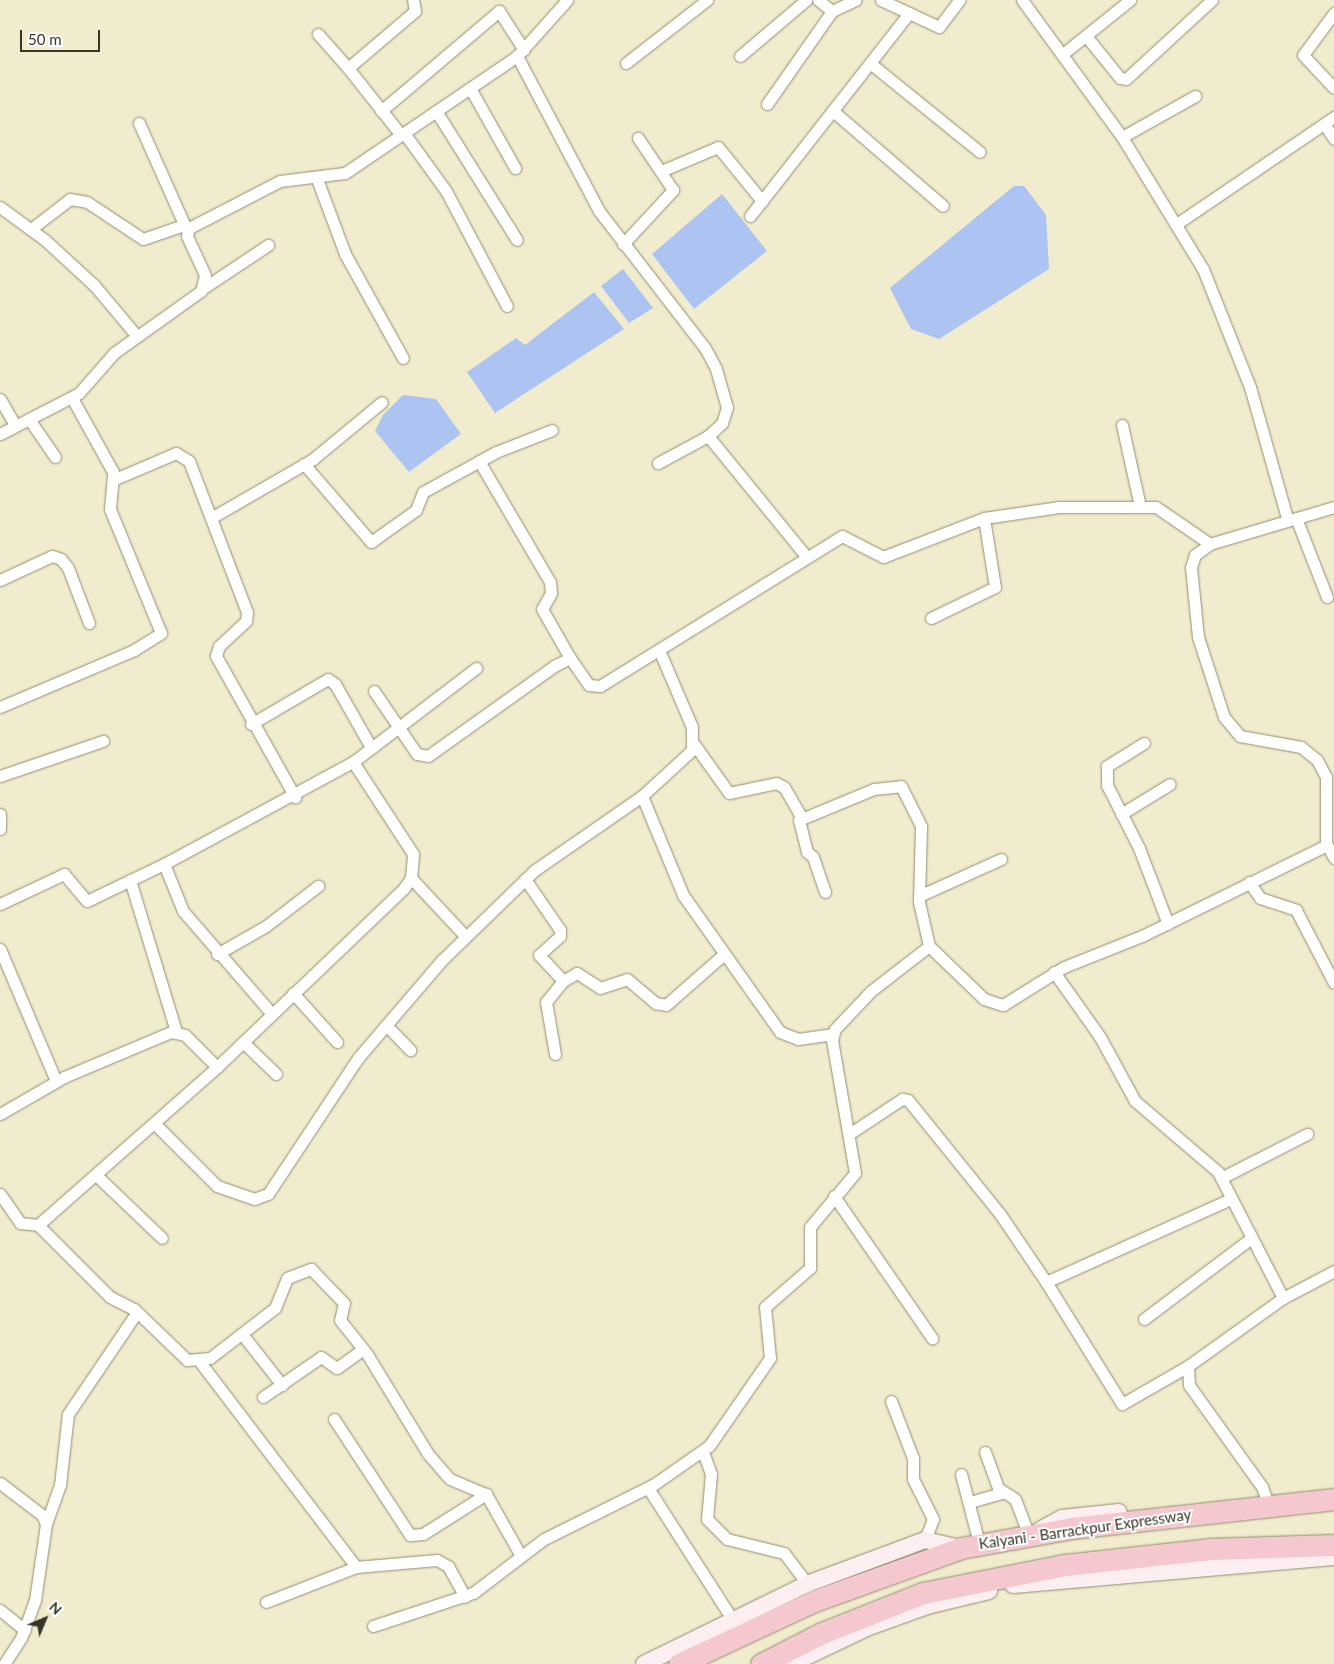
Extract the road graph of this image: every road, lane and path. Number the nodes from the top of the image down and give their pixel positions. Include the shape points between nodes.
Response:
1 (413, 0) edge
2 (567, 0) edge
3 (708, 0) edge
4 (806, 0) edge
5 (818, 0) edge
6 (856, 0) edge
7 (881, 0) edge
8 (959, 0) edge
9 (1022, 0) edge
10 (1130, 0) edge
11 (1212, 0) edge
12 (832, 11) junction
13 (909, 13) junction
14 (1334, 13) edge
15 (318, 34) dead end
16 (1086, 36) junction
17 (521, 53) junction
18 (1064, 53) junction
19 (740, 56) dead end
20 (626, 63) dead end
21 (870, 63) junction
22 (348, 68) junction
23 (470, 88) junction
24 (1334, 88) edge
25 (1195, 96) dead end
26 (767, 104) dead end
27 (833, 110) junction
28 (381, 111) junction
29 (436, 111) junction
30 (1334, 117) edge
31 (139, 123) dead end
32 (1324, 124) junction
33 (403, 134) junction
34 (638, 138) dead end
35 (1122, 138) junction
36 (1334, 138) edge
37 (980, 152) dead end
38 (515, 168) dead end
39 (661, 171) junction
40 (317, 179) junction
41 (762, 201) junction
42 (943, 206) dead end
43 (0, 207) edge
44 (750, 216) dead end
45 (1178, 223) junction
46 (185, 228) junction
47 (31, 229) junction
48 (517, 240) dead end
49 (623, 244) junction
50 (268, 245) dead end
51 (205, 287) junction
52 (507, 306) dead end
53 (136, 335) junction
54 (403, 358) dead end
55 (72, 398) junction
56 (0, 399) edge
57 (382, 402) dead end
58 (29, 419) junction
59 (14, 423) junction
60 (1122, 425) dead end
61 (552, 430) dead end
62 (0, 434) edge
63 (708, 436) junction
64 (55, 457) dead end
65 (479, 461) junction
66 (658, 463) dead end
67 (304, 464) junction
68 (115, 479) junction
69 (1140, 506) junction
70 (1334, 507) edge
71 (211, 518) junction
72 (984, 518) junction
73 (1292, 519) junction
74 (1210, 544) junction
75 (806, 556) junction
76 (0, 580) edge
77 (1327, 597) dead end
78 (931, 618) dead end
79 (89, 623) dead end
80 (659, 650) junction
81 (570, 658) junction
82 (476, 668) dead end
83 (374, 691) dead end
84 (0, 707) edge
85 (252, 724) junction
86 (396, 726) junction
87 (103, 742) dead end
88 (1144, 743) dead end
89 (694, 744) junction
90 (371, 746) junction
91 (353, 762) junction
92 (0, 776) edge
93 (1330, 776) edge
94 (1170, 784) dead end
95 (642, 796) junction
96 (295, 797) junction
97 (0, 814) edge
98 (1121, 814) junction
99 (802, 818) junction
100 (0, 829) edge
101 (1327, 845) junction
102 (1334, 858) edge
103 (1001, 859) dead end
104 (164, 864) junction
105 (411, 878) junction
106 (525, 879) junction
107 (130, 880) junction
108 (1250, 882) junction
109 (318, 886) dead end
110 (825, 892) dead end
111 (919, 896) junction
112 (0, 904) edge
113 (1168, 924) junction
114 (465, 936) junction
115 (929, 946) junction
116 (0, 949) edge
117 (217, 954) junction
118 (723, 955) junction
119 (4, 970) edge
120 (1054, 972) junction
121 (563, 981) junction
122 (1334, 983) edge
123 (293, 993) junction
124 (272, 1014) junction
125 (386, 1025) junction
126 (176, 1031) junction
127 (832, 1034) junction
128 (243, 1042) junction
129 (337, 1042) dead end
130 (410, 1050) dead end
131 (555, 1054) dead end
132 (217, 1067) junction
133 (276, 1074) dead end
134 (56, 1081) junction
135 (0, 1114) edge
136 (155, 1124) junction
137 (850, 1134) junction
138 (1307, 1134) dead end
139 (96, 1175) junction
140 (1221, 1178) junction
141 (0, 1194) edge
142 (834, 1196) junction
143 (1231, 1199) junction
144 (38, 1225) junction
145 (162, 1238) dead end
146 (1250, 1239) junction
147 (1334, 1271) edge
148 (1046, 1282) junction
149 (1283, 1298) junction
150 (137, 1312) junction
151 (1144, 1319) dead end
152 (242, 1334) junction
153 (932, 1338) dead end
154 (363, 1349) junction
155 (200, 1362) junction
156 (1188, 1366) junction
157 (282, 1385) junction
158 (264, 1397) dead end
159 (891, 1401) dead end
160 (334, 1419) dead end
161 (703, 1452) junction
162 (985, 1452) dead end
163 (961, 1474) dead end
164 (0, 1483) edge
165 (648, 1488) junction
166 (1334, 1492) edge
167 (1002, 1493) junction
168 (486, 1494) junction
169 (1334, 1499) edge
170 (1268, 1501) junction
171 (970, 1502) junction
172 (46, 1524) junction
173 (1029, 1535) junction
174 (925, 1540) junction
175 (970, 1545) junction
176 (1334, 1545) edge
177 (521, 1556) junction
178 (1334, 1557) edge
179 (356, 1567) junction
180 (807, 1584) junction
181 (465, 1597) junction
182 (266, 1602) dead end
183 (0, 1610) edge
184 (732, 1619) junction
185 (373, 1626) dead end
186 (25, 1630) junction
187 (4, 1664) edge
188 (644, 1664) edge
189 (679, 1664) edge
190 (761, 1664) edge
191 (791, 1664) edge

1 - 22 street via 415,11
2 - 17 street
3 - 20 street
4 - 19 street
5 - 12 street
6 - 12 street
7 - 13 street
8 - 13 street via 939,27
9 - 18 street
10 - 16 street
11 - 16 street via 1126,78 1120,78
12 - 26 street
13 - 21 street
14 - 24 street via 1303,55
15 - 22 street
16 - 18 street
17 - 23 street
17 - 28 street via 499,11
17 - 49 street via 594,202
18 - 35 street
21 - 27 street
21 - 37 street
22 - 28 street
23 - 29 street
23 - 38 street
25 - 35 street
27 - 41 street
27 - 42 street
28 - 33 street
29 - 33 street
29 - 48 street
30 - 32 street
31 - 46 street
32 - 36 street
32 - 45 street
33 - 40 street via 345,172
33 - 52 street via 446,191
34 - 39 street
35 - 45 street
39 - 41 street via 718,147
39 - 49 street via 673,190
40 - 46 street via 294,178 274,183
40 - 54 street via 345,254
41 - 44 street
43 - 47 street
45 - 73 street via 1203,268 1245,372
46 - 47 street via 143,238 86,202 70,199
46 - 51 street via 205,275
47 - 53 street via 94,285
49 - 63 street via 705,348 716,369 726,415
50 - 51 street
51 - 53 street
53 - 55 street
55 - 58 street
55 - 68 street
56 - 59 street
57 - 67 street
58 - 59 street
58 - 64 street
59 - 62 street
60 - 69 street
61 - 65 street
63 - 66 street
63 - 75 street
65 - 67 street via 423,492 416,510 371,542
65 - 81 street via 550,582 552,593 542,609
67 - 71 street
68 - 71 street via 176,454 184,455
68 - 84 street via 110,509 161,633 134,650
69 - 72 street via 1059,507
69 - 74 street via 1170,512
70 - 73 street
71 - 85 street via 248,618 219,646 216,656
72 - 75 street via 883,557 873,556 846,535
72 - 78 street via 995,587
73 - 74 street
73 - 77 street
74 - 93 street via 1192,561 1192,596 1204,664 1224,717 1240,736 1306,750
75 - 80 street
76 - 79 street via 52,556 61,559 68,568
80 - 81 street via 594,686
80 - 89 street via 689,716
81 - 86 street via 428,756 417,754
82 - 86 street
83 - 86 street
85 - 90 street via 328,679 335,684
85 - 96 street
86 - 90 street
87 - 92 street
88 - 98 street via 1107,766 1108,790
89 - 95 street
89 - 99 street via 729,793 776,783 784,787
90 - 91 street
91 - 96 street
91 - 105 street via 409,846
93 - 101 street
94 - 98 street
95 - 106 street
95 - 118 street via 677,884
96 - 104 street
97 - 100 street
98 - 113 street
99 - 110 street via 798,826
99 - 111 street via 874,789 901,786 921,826
101 - 102 street
101 - 108 street
103 - 111 street
104 - 107 street
104 - 117 street via 179,904
105 - 114 street
105 - 123 street
106 - 114 street
106 - 121 street via 560,930 560,936 538,955
107 - 112 street via 84,901 64,874
107 - 126 street
108 - 113 street
108 - 122 street via 1260,898 1296,910
109 - 117 street via 266,926
111 - 115 street
113 - 120 street
114 - 125 street
115 - 120 street via 996,1006
115 - 127 street via 864,997
116 - 119 street
117 - 124 street
118 - 121 street via 666,1005 656,1003 627,979 600,988 577,973
118 - 127 street via 780,1032 798,1039
119 - 134 street
120 - 140 street via 1100,1037 1135,1101 1211,1164
121 - 131 street via 546,1002
123 - 124 street
123 - 129 street
124 - 128 street
125 - 130 street
125 - 136 street via 358,1058 263,1198 217,1186
126 - 132 street
126 - 134 street
127 - 137 street
128 - 132 street
128 - 133 street
132 - 136 street
134 - 135 street
136 - 139 street
137 - 142 street via 855,1173
137 - 148 street via 902,1099 908,1100 1000,1214
138 - 140 street
139 - 144 street
139 - 145 street
140 - 143 street
141 - 144 street via 20,1223
142 - 153 street
142 - 161 street via 810,1227 813,1264 765,1307 770,1358
143 - 146 street
143 - 148 street
144 - 150 street via 110,1297
146 - 149 street
146 - 151 street
147 - 149 street
148 - 156 street via 1119,1402 1129,1403
149 - 156 street
150 - 155 street via 177,1354
150 - 172 street via 68,1414 60,1485
152 - 154 street via 274,1308 287,1278 308,1267 344,1303 339,1318
152 - 155 street
152 - 157 street
154 - 157 street via 337,1368 321,1357
154 - 168 street via 440,1468 450,1478
155 - 179 street
156 - 170 street via 1194,1393
157 - 158 street
159 - 174 street via 914,1458 913,1479 933,1519
160 - 168 street via 410,1535 423,1534
161 - 165 street
161 - 180 street via 710,1474 706,1519 727,1539 784,1553
162 - 167 street
163 - 171 street
164 - 172 street via 42,1515
165 - 177 street via 555,1532
165 - 184 street
166 - 170 street
167 - 171 street
167 - 173 street via 1015,1499
168 - 177 street
169 - 170 highway, Kalyani - Barrackpur Expressway
170 - 173 highway, Kalyani - Barrackpur Expressway
171 - 175 street
172 - 186 street via 35,1600
173 - 175 highway, Kalyani - Barrackpur Expressway
174 - 175 street
174 - 180 street
175 - 189 highway, Kalyani - Barrackpur Expressway via 814,1600
176 - 190 highway via 1209,1549 1075,1564 923,1593 822,1633
177 - 181 street
178 - 191 street via 1026,1583 927,1606
179 - 181 street via 437,1560 448,1566
179 - 182 street
180 - 184 street
181 - 185 street
183 - 186 street
184 - 188 street
186 - 187 street

